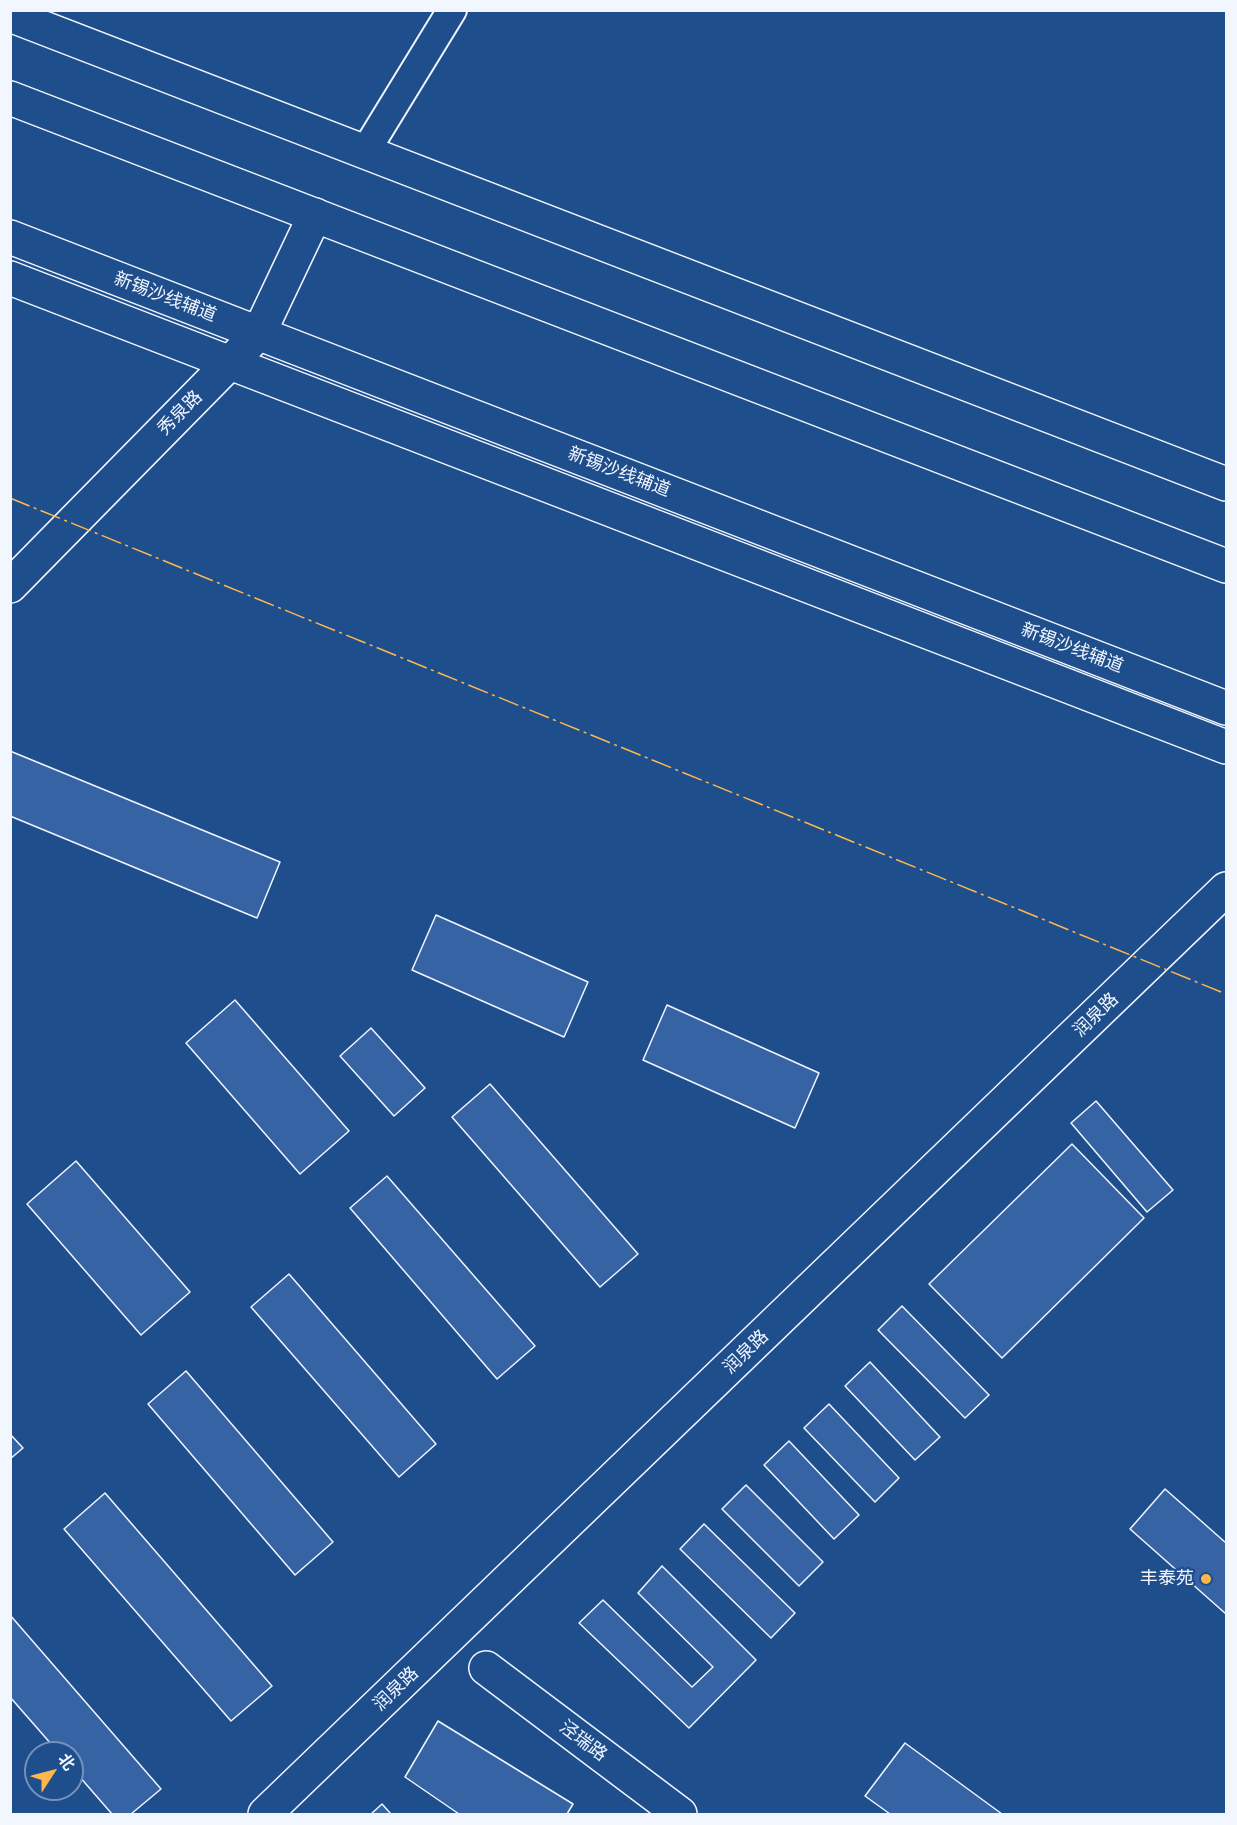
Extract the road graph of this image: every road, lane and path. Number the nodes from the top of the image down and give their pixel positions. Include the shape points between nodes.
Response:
1 (452, 10) edge
2 (10, 15) edge
3 (10, 98) edge
4 (365, 152) junction
5 (315, 215) junction
6 (10, 237) edge
7 (10, 278) edge
8 (259, 333) junction
9 (232, 363) junction
10 (1227, 484) edge
11 (1227, 567) edge
12 (10, 586) edge
13 (1227, 708) edge
14 (1227, 747) edge
15 (1227, 889) edge
16 (486, 1668) dead end
17 (265, 1815) edge
18 (680, 1815) edge

1 - 4 street
2 - 4 street
3 - 5 street
4 - 10 street
5 - 8 street, 秀泉路
5 - 11 street
6 - 8 street, 新锡沙线辅道
7 - 9 street, 新锡沙线辅道
8 - 9 street, 秀泉路
8 - 13 street, 新锡沙线辅道
9 - 12 street, 秀泉路
9 - 14 street, 新锡沙线辅道
15 - 17 street, 润泉路
16 - 18 street, 泾瑞路

